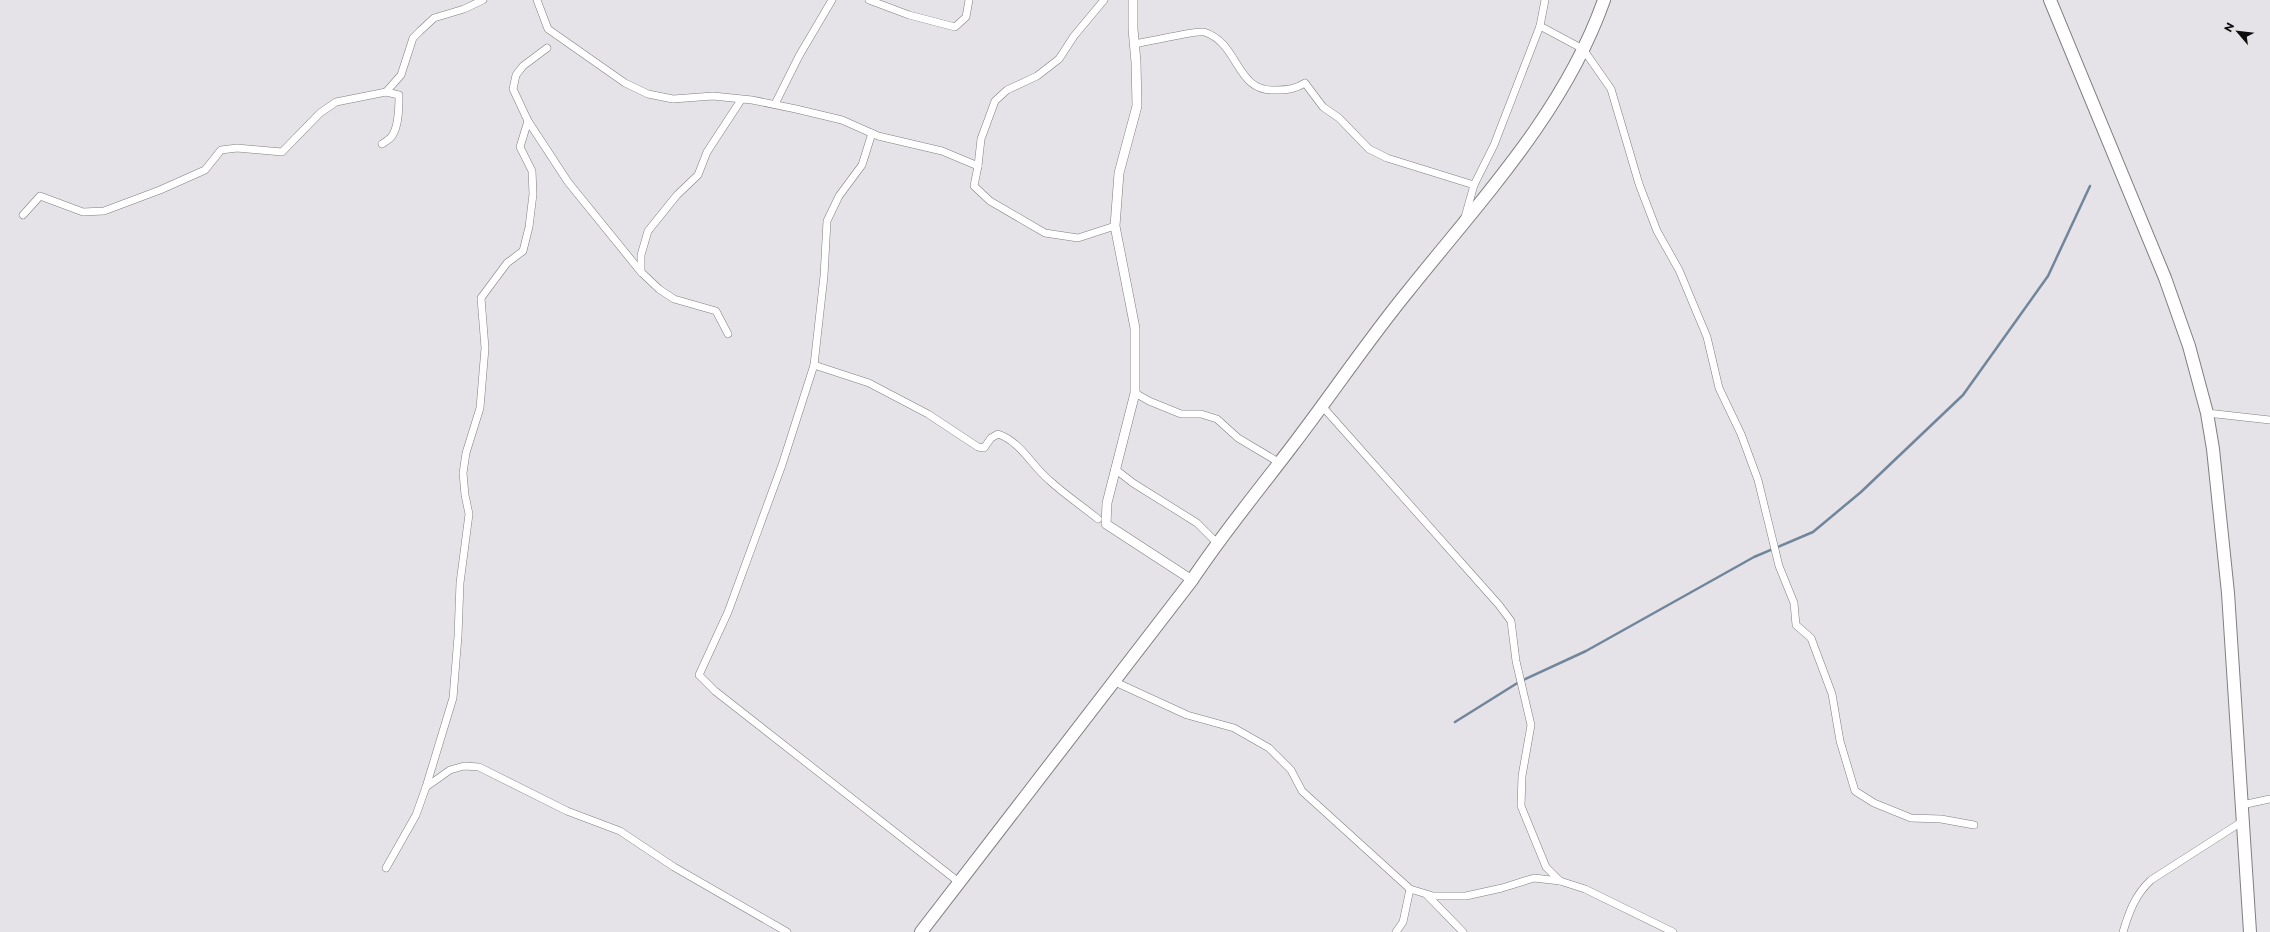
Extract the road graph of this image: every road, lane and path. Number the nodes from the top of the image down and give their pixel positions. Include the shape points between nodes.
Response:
1 (483, 0) edge
2 (529, 0) edge
3 (832, 0) edge
4 (869, 0) edge
5 (969, 0) edge
6 (1104, 0) edge
7 (1133, 0) edge
8 (1545, 0) edge
9 (1604, 0) edge
10 (2050, 0) edge
11 (537, 2) edge
12 (1540, 26) junction
13 (1134, 44) junction
14 (547, 48) dead end
15 (1583, 49) junction
16 (386, 92) junction
17 (741, 100) junction
18 (775, 104) junction
19 (528, 121) junction
20 (872, 133) junction
21 (382, 144) dead end
22 (978, 166) junction
23 (1474, 185) junction
24 (23, 215) dead end
25 (1115, 226) junction
26 (1462, 226) junction
27 (641, 272) junction
28 (728, 334) dead end
29 (814, 365) junction
30 (1135, 393) junction
31 (1322, 406) junction
32 (2207, 412) junction
33 (2270, 420) edge
34 (1280, 463) junction
35 (1115, 469) junction
36 (1098, 518) dead end
37 (1217, 543) junction
38 (1192, 580) junction
39 (1113, 681) junction
40 (426, 787) junction
41 (2270, 799) edge
42 (2242, 805) junction
43 (2243, 821) junction
44 (1974, 825) dead end
45 (386, 868) dead end
46 (1560, 881) junction
47 (960, 883) junction
48 (1410, 889) junction
49 (1427, 894) junction
50 (787, 932) edge
51 (921, 932) edge
52 (1396, 932) edge
53 (1463, 932) edge
54 (1673, 932) edge
55 (2123, 932) edge
56 (2250, 932) edge

1 - 16 street via 464,10 434,18 420,31 413,38 401,75
2 - 11 street
3 - 18 street via 799,56
4 - 5 street via 909,15 955,27 966,17
6 - 22 street via 1074,36 1059,60 1037,76 1007,90 995,101 981,139
7 - 13 street
8 - 12 street
9 - 15 main road
10 - 32 main road via 2165,278 2189,346
11 - 17 street via 548,29 625,83 648,94 673,99 713,96
12 - 15 street
12 - 23 street via 1494,145
13 - 23 street via 1196,31 1205,32 1227,47 1248,83 1255,87 1266,91 1291,90 1305,83 1323,107 1339,118 1369,149 1386,158
13 - 25 street via 1138,84 1136,106 1119,172
14 - 19 street via 523,66 516,75 513,89
15 - 26 main road via 1551,105
15 - 44 street via 1611,89 1639,184 1657,231 1680,270 1707,337 1719,388 1742,434 1758,480 1779,566 1794,603 1796,625 1810,638 1832,694 1840,741 1855,791 1874,803 1910,818 1942,819
16 - 21 street via 398,95 399,103 392,136
16 - 24 street via 336,102 320,113 282,152 237,148 221,150 205,170 104,211 83,212 40,196
17 - 18 street
17 - 27 street via 707,152 698,175 677,195 648,231 641,254
18 - 20 street via 842,120
19 - 27 street via 568,182
19 - 40 street via 520,147 532,171 533,194 523,251 507,263 481,298 485,348 480,408 466,453 464,473 464,495 469,514 460,583 453,698
20 - 22 street via 942,151
20 - 29 street via 862,165 839,196 827,221
22 - 25 street via 974,186 982,196 1041,231 1078,238
23 - 26 street
25 - 30 street via 1135,328
26 - 31 main road via 1408,291
27 - 28 street via 674,299 716,311
29 - 36 street via 869,382 928,414 978,447 984,448 991,438 998,434 1007,437 1047,479
29 - 47 street via 782,466 728,612 699,675 715,692
30 - 34 street via 1181,414 1201,414 1217,419 1238,438
30 - 35 street
31 - 34 main road
31 - 46 street via 1421,515 1511,621 1516,661 1531,726 1522,776 1521,806 1546,867
32 - 33 street
32 - 42 main road via 2228,593
34 - 37 main road
35 - 37 street via 1197,523
35 - 38 street via 1107,503 1106,524
37 - 38 main road
38 - 39 main road
39 - 47 main road
39 - 48 street via 1187,715 1234,728 1269,748 1291,770 1302,791
40 - 45 street via 416,815
40 - 50 street via 450,770 464,766 479,766 568,810 620,831 674,866
41 - 42 street
42 - 43 main road
43 - 55 street via 2151,880 2140,890
43 - 56 main road
46 - 49 street via 1534,878 1466,896
46 - 54 street via 1585,889
47 - 51 main road
48 - 49 street
48 - 52 street via 1403,922
49 - 53 street

